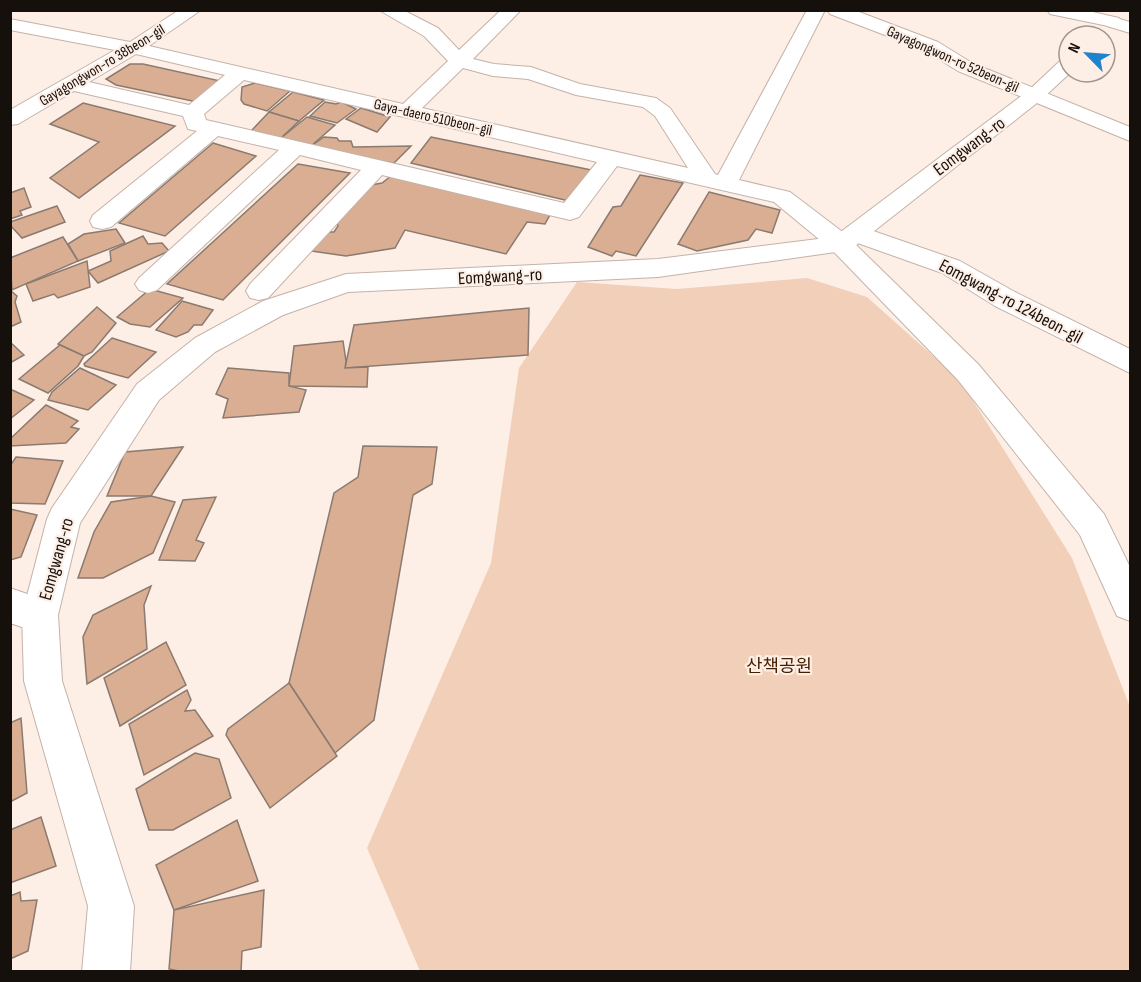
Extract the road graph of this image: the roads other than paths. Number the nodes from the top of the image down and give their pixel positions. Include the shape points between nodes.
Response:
1 (192, 10) edge
2 (388, 10) edge
3 (512, 10) edge
4 (816, 10) edge
5 (836, 10) edge
6 (1056, 10) edge
7 (1120, 20) edge
8 (10, 24) edge
9 (133, 48) junction
10 (459, 61) junction
11 (240, 73) junction
12 (1057, 74) edge
13 (71, 84) junction
14 (1035, 95) junction
15 (407, 111) junction
16 (193, 112) junction
17 (10, 119) edge
18 (214, 128) junction
19 (1131, 135) edge
20 (296, 147) junction
21 (612, 158) junction
22 (377, 166) junction
23 (716, 182) junction
24 (102, 221) dead end
25 (848, 238) junction
26 (148, 284) dead end
27 (259, 291) dead end
28 (1131, 362) edge
29 (1131, 604) edge
30 (25, 610) edge
31 (106, 972) edge

1 - 9 street, Gayagongwon-ro 38beon-gil
2 - 10 street via 431,32
3 - 10 street
4 - 23 street
5 - 14 street, Gayagongwon-ro 52beon-gil via 931,46 965,67
6 - 7 street
8 - 9 street, Gaya-daero 510beon-gil
9 - 11 street, Gaya-daero 510beon-gil
9 - 13 street, Gayagongwon-ro 38beon-gil
10 - 15 street
10 - 23 street via 649,102 663,112
11 - 15 street, Gaya-daero 510beon-gil
11 - 16 street
12 - 14 street, Eomgwang-ro
13 - 16 street
13 - 17 street, Gayagongwon-ro 38beon-gil
14 - 19 street, Gayagongwon-ro 52beon-gil
14 - 25 street, Eomgwang-ro
15 - 21 street, Gaya-daero 510beon-gil
16 - 18 street via 196,124
18 - 20 street
18 - 24 street
20 - 22 street
20 - 26 street
21 - 22 street via 570,212
21 - 23 street, Gaya-daero 510beon-gil
22 - 27 street
23 - 25 street, Gaya-daero 510beon-gil via 782,197
25 - 28 street, Eomgwang-ro 124beon-gil via 951,267
25 - 29 street via 1013,424 1092,525
25 - 30 street, Eomgwang-ro via 658,268 346,283 273,308 204,345 148,392 64,519
30 - 31 street, Eomgwang-ro via 111,906

